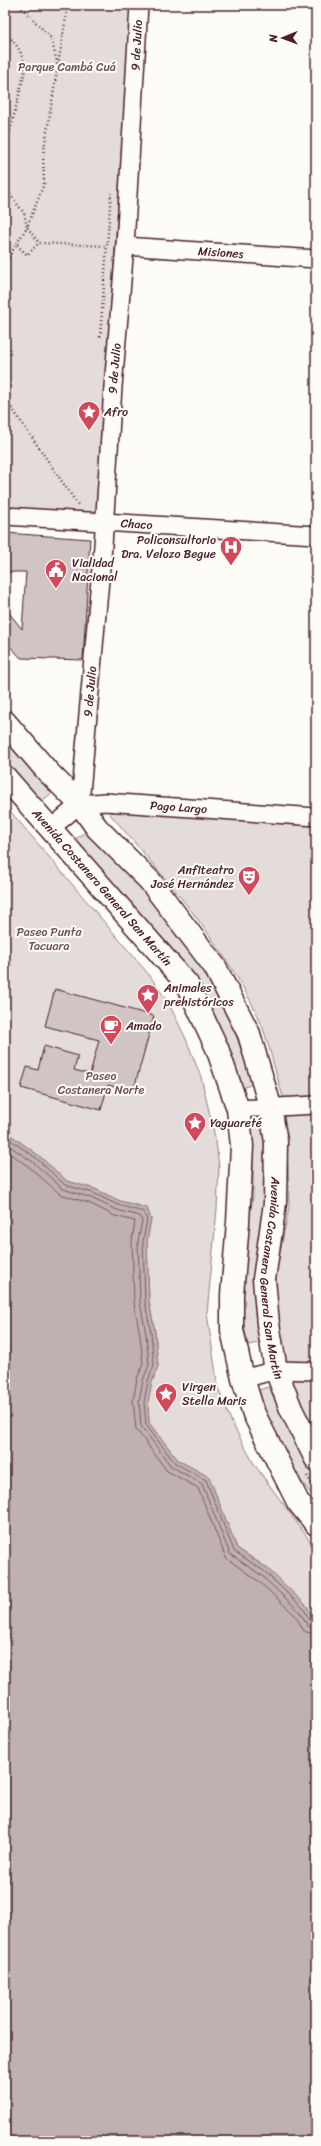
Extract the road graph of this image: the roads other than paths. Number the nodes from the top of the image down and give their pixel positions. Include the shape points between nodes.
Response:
1 (139, 5) edge
2 (125, 246) junction
3 (316, 258) edge
4 (5, 516) edge
5 (104, 522) junction
6 (316, 535) edge
7 (5, 722) edge
8 (5, 777) edge
9 (80, 804) junction
10 (316, 817) edge
11 (50, 828) junction
12 (316, 1105) edge
13 (270, 1106) junction
14 (238, 1109) junction
15 (276, 1370) junction
16 (316, 1370) edge
17 (243, 1379) junction
18 (310, 1465) edge
19 (316, 1524) edge

1 - 2 street, 9 de Julio
2 - 3 street, Misiones
2 - 5 street, 9 de Julio
4 - 5 street, Chaco
5 - 6 street, Chaco
5 - 9 street, 9 de Julio
7 - 9 main road, Avenida Costanera General San Martín via 48,772
8 - 11 main road, Avenida Costanera General San Martín
9 - 10 street, Pago Largo via 105,802
9 - 11 street
9 - 13 main road, Avenida Costanera General San Martín via 97,828 150,881 214,967 249,1034
11 - 14 main road, Avenida Costanera General San Martín via 187,984 217,1048
12 - 13 street
13 - 14 street
13 - 15 main road, Avenida Costanera General San Martín via 276,1142 275,1204 264,1279
14 - 17 main road, Avenida Costanera General San Martín via 242,1146 232,1330
15 - 16 street
15 - 17 street
15 - 18 main road, Avenida Costanera General San Martín
17 - 19 main road, Avenida Costanera General San Martín via 254,1414 283,1475 298,1502

